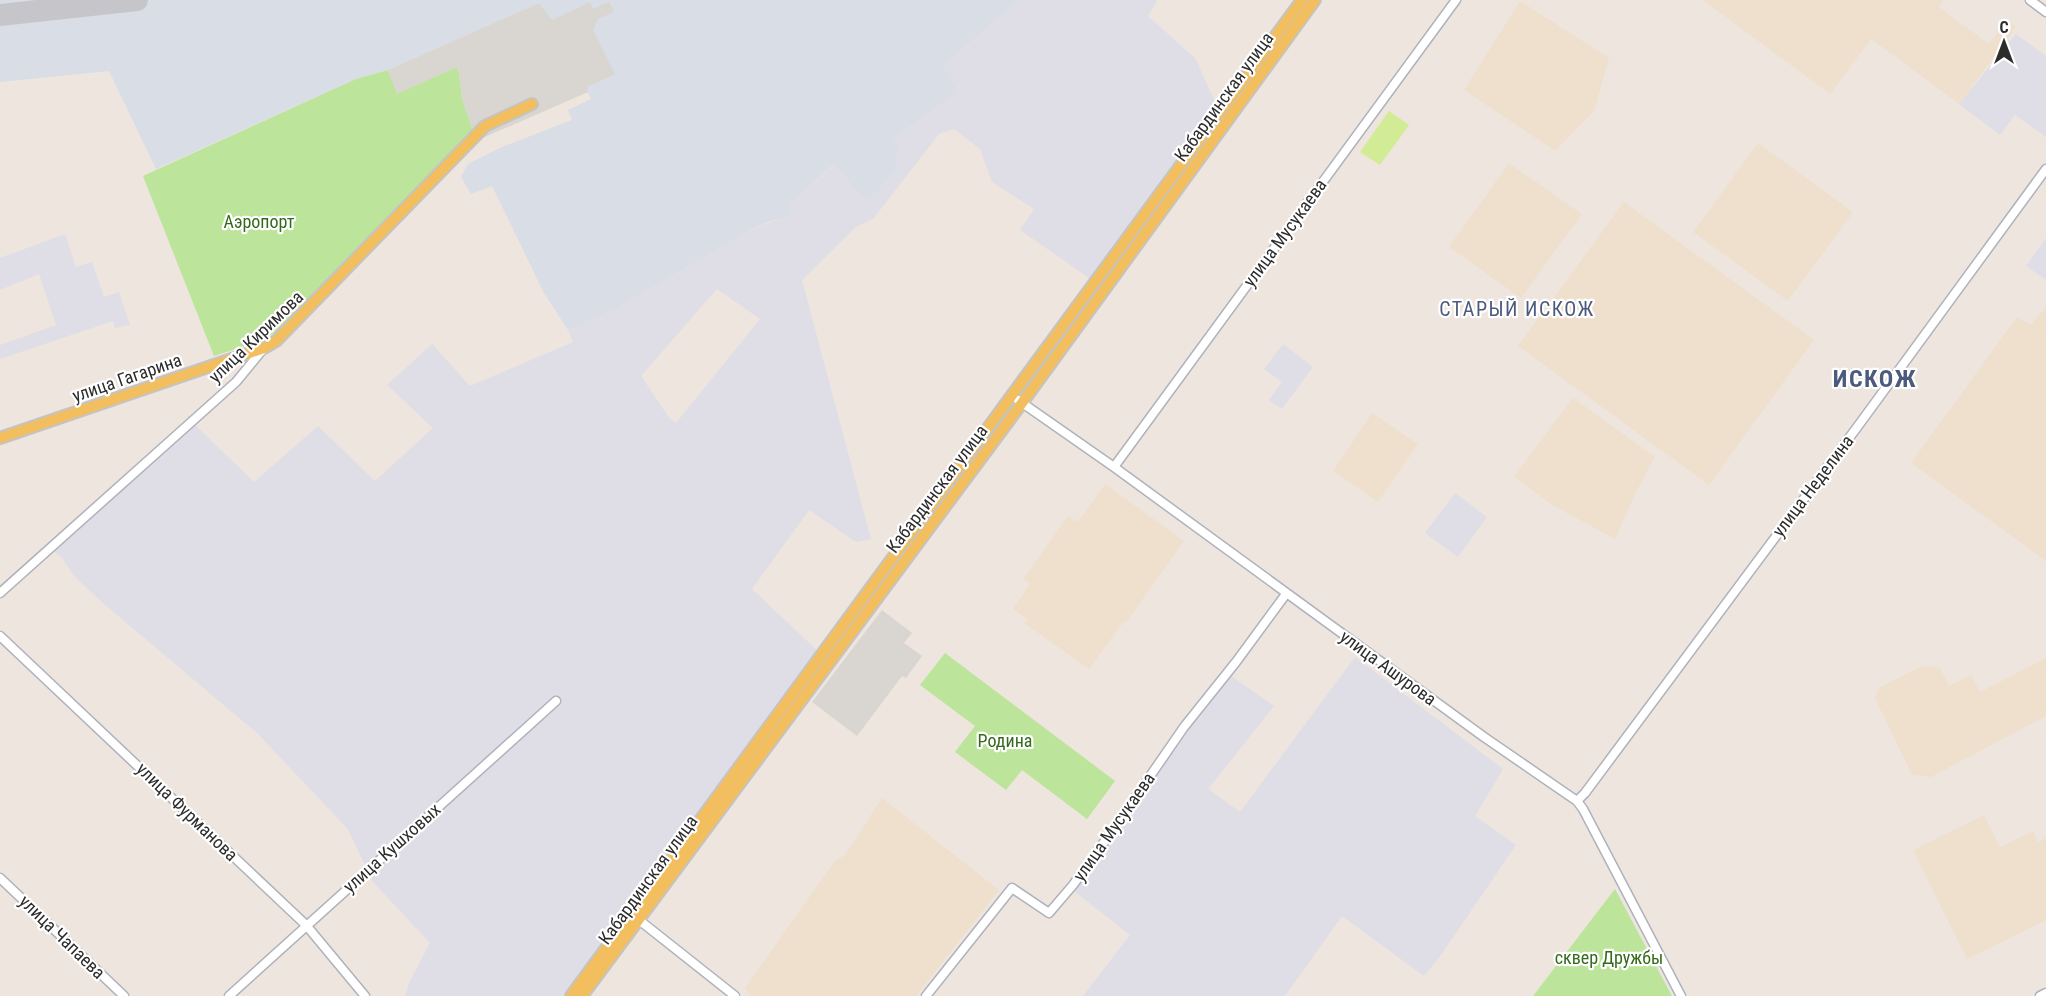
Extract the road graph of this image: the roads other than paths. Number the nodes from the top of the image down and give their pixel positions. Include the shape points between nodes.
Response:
1 (1302, 0) edge
2 (1315, 0) edge
3 (1456, 0) edge
4 (2030, 0) edge
5 (2046, 12) edge
6 (532, 104) dead end
7 (2046, 169) edge
8 (264, 348) junction
9 (1012, 396) junction
10 (1022, 403) junction
11 (0, 438) edge
12 (1114, 467) junction
13 (0, 593) edge
14 (1286, 594) junction
15 (0, 636) edge
16 (556, 701) dead end
17 (1577, 801) junction
18 (0, 878) edge
19 (635, 916) junction
20 (306, 925) junction
21 (2046, 993) edge
22 (124, 996) edge
23 (229, 996) edge
24 (365, 996) edge
25 (571, 996) edge
26 (582, 996) edge
27 (735, 996) edge
28 (926, 996) edge
29 (1681, 996) edge
30 (2040, 996) edge

1 - 9 main road, Кабардинская улица
2 - 10 main road, Кабардинская улица
3 - 12 street, улица Мусукаева
4 - 5 street
6 - 8 main road, улица Киримова via 485,126 295,322
7 - 17 street, улица Неделина
8 - 11 main road, улица Гагарина
8 - 13 street, улица Киримова via 236,382
9 - 10 street, улица Ашурова
9 - 19 main road, Кабардинская улица
10 - 12 street, улица Ашурова
10 - 19 main road, Кабардинская улица
12 - 14 street, улица Ашурова
14 - 17 street, улица Ашурова
14 - 28 street, улица Мусукаева via 1049,913 1012,888
15 - 20 street, улица Фурманова
16 - 20 street, улица Кушховых
17 - 29 street, улица Ашурова
18 - 22 street, улица Чапаева
19 - 25 main road, Кабардинская улица
19 - 26 main road, Кабардинская улица
19 - 27 street
20 - 23 street, улица Кушховых
20 - 24 street, улица Фурманова
21 - 30 street

